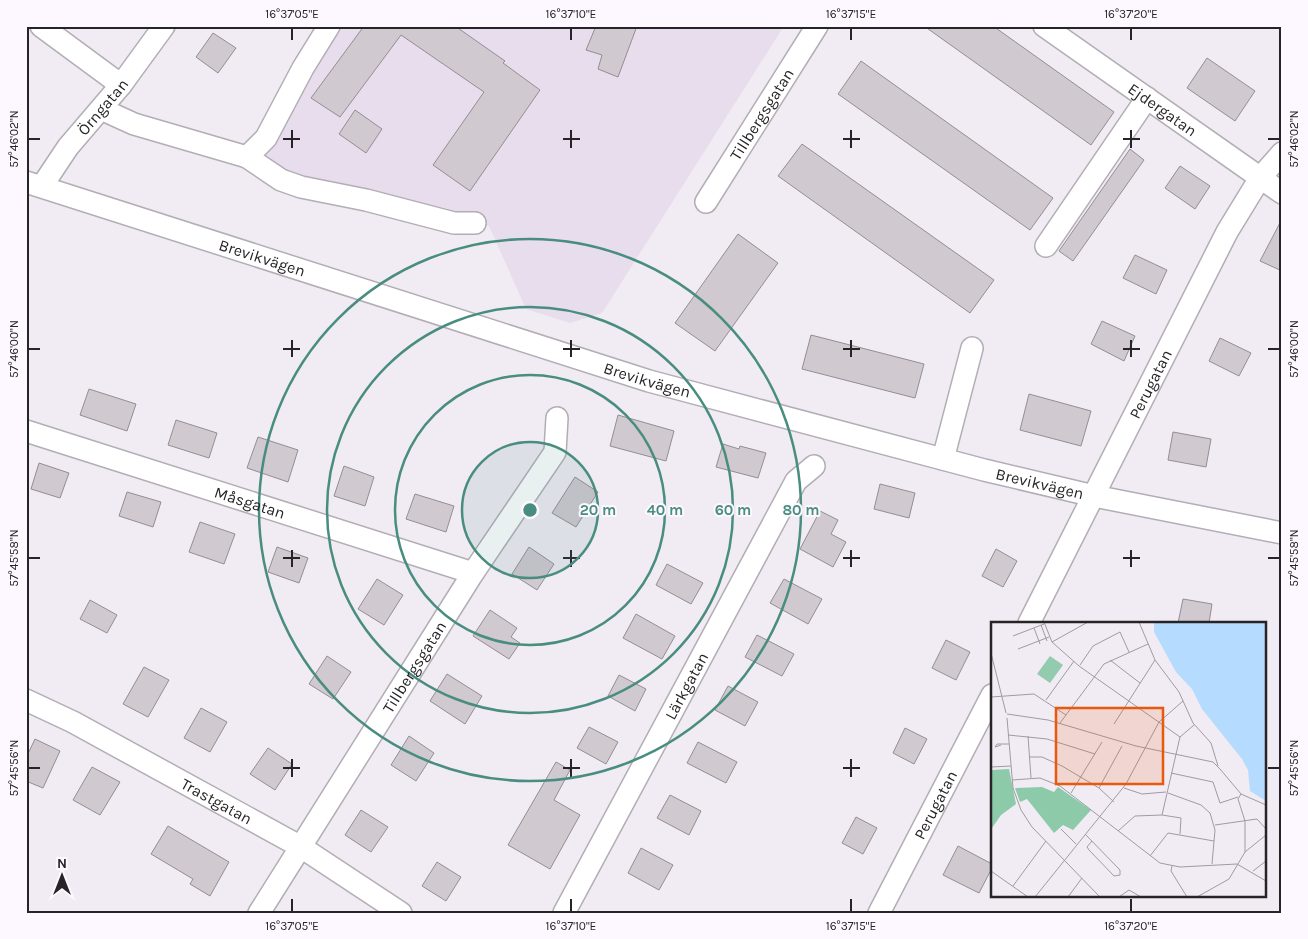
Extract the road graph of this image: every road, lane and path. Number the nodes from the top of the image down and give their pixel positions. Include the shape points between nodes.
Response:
1 (41, 26) edge
2 (164, 26) edge
3 (328, 26) edge
4 (817, 26) edge
5 (1044, 26) edge
6 (122, 85) junction
7 (1147, 98) junction
8 (101, 109) junction
9 (1282, 153) edge
10 (247, 157) junction
11 (1260, 178) junction
12 (34, 184) edge
13 (1282, 193) edge
14 (706, 202) dead end
15 (475, 223) dead end
16 (1046, 246) dead end
17 (972, 348) dead end
18 (558, 418) dead end
19 (26, 431) edge
20 (943, 459) junction
21 (814, 466) dead end
22 (1094, 496) junction
23 (1282, 533) edge
24 (473, 573) junction
25 (1030, 622) edge
26 (991, 697) edge
27 (26, 700) edge
28 (301, 847) junction
29 (259, 913) edge
30 (401, 913) edge
31 (564, 913) edge
32 (879, 913) edge

1 - 6 street
2 - 6 street, Örngatan
3 - 10 street via 266,138
4 - 14 street, Tillbergsgatan
5 - 7 street, Ejdergatan
6 - 8 street, Örngatan
7 - 11 street, Ejdergatan
7 - 16 street
8 - 10 street via 134,124
8 - 12 street, Örngatan
9 - 11 street, Perugatan
10 - 15 street via 281,180 301,187 454,223
11 - 13 street, Ejdergatan
11 - 22 street, Perugatan via 1227,232
12 - 20 street, Brevikvägen via 649,381
17 - 20 street
18 - 24 street, Tillbergsgatan via 555,452
19 - 24 street, Måsgatan
20 - 22 street, Brevikvägen
21 - 31 street, Lärkgatan via 796,481
22 - 23 street, Brevikvägen
22 - 25 street, Perugatan
24 - 28 street, Tillbergsgatan
26 - 32 street, Perugatan
27 - 28 street, Trastgatan via 73,722
28 - 29 street, Tillbergsgatan
28 - 30 street, Trastgatan

